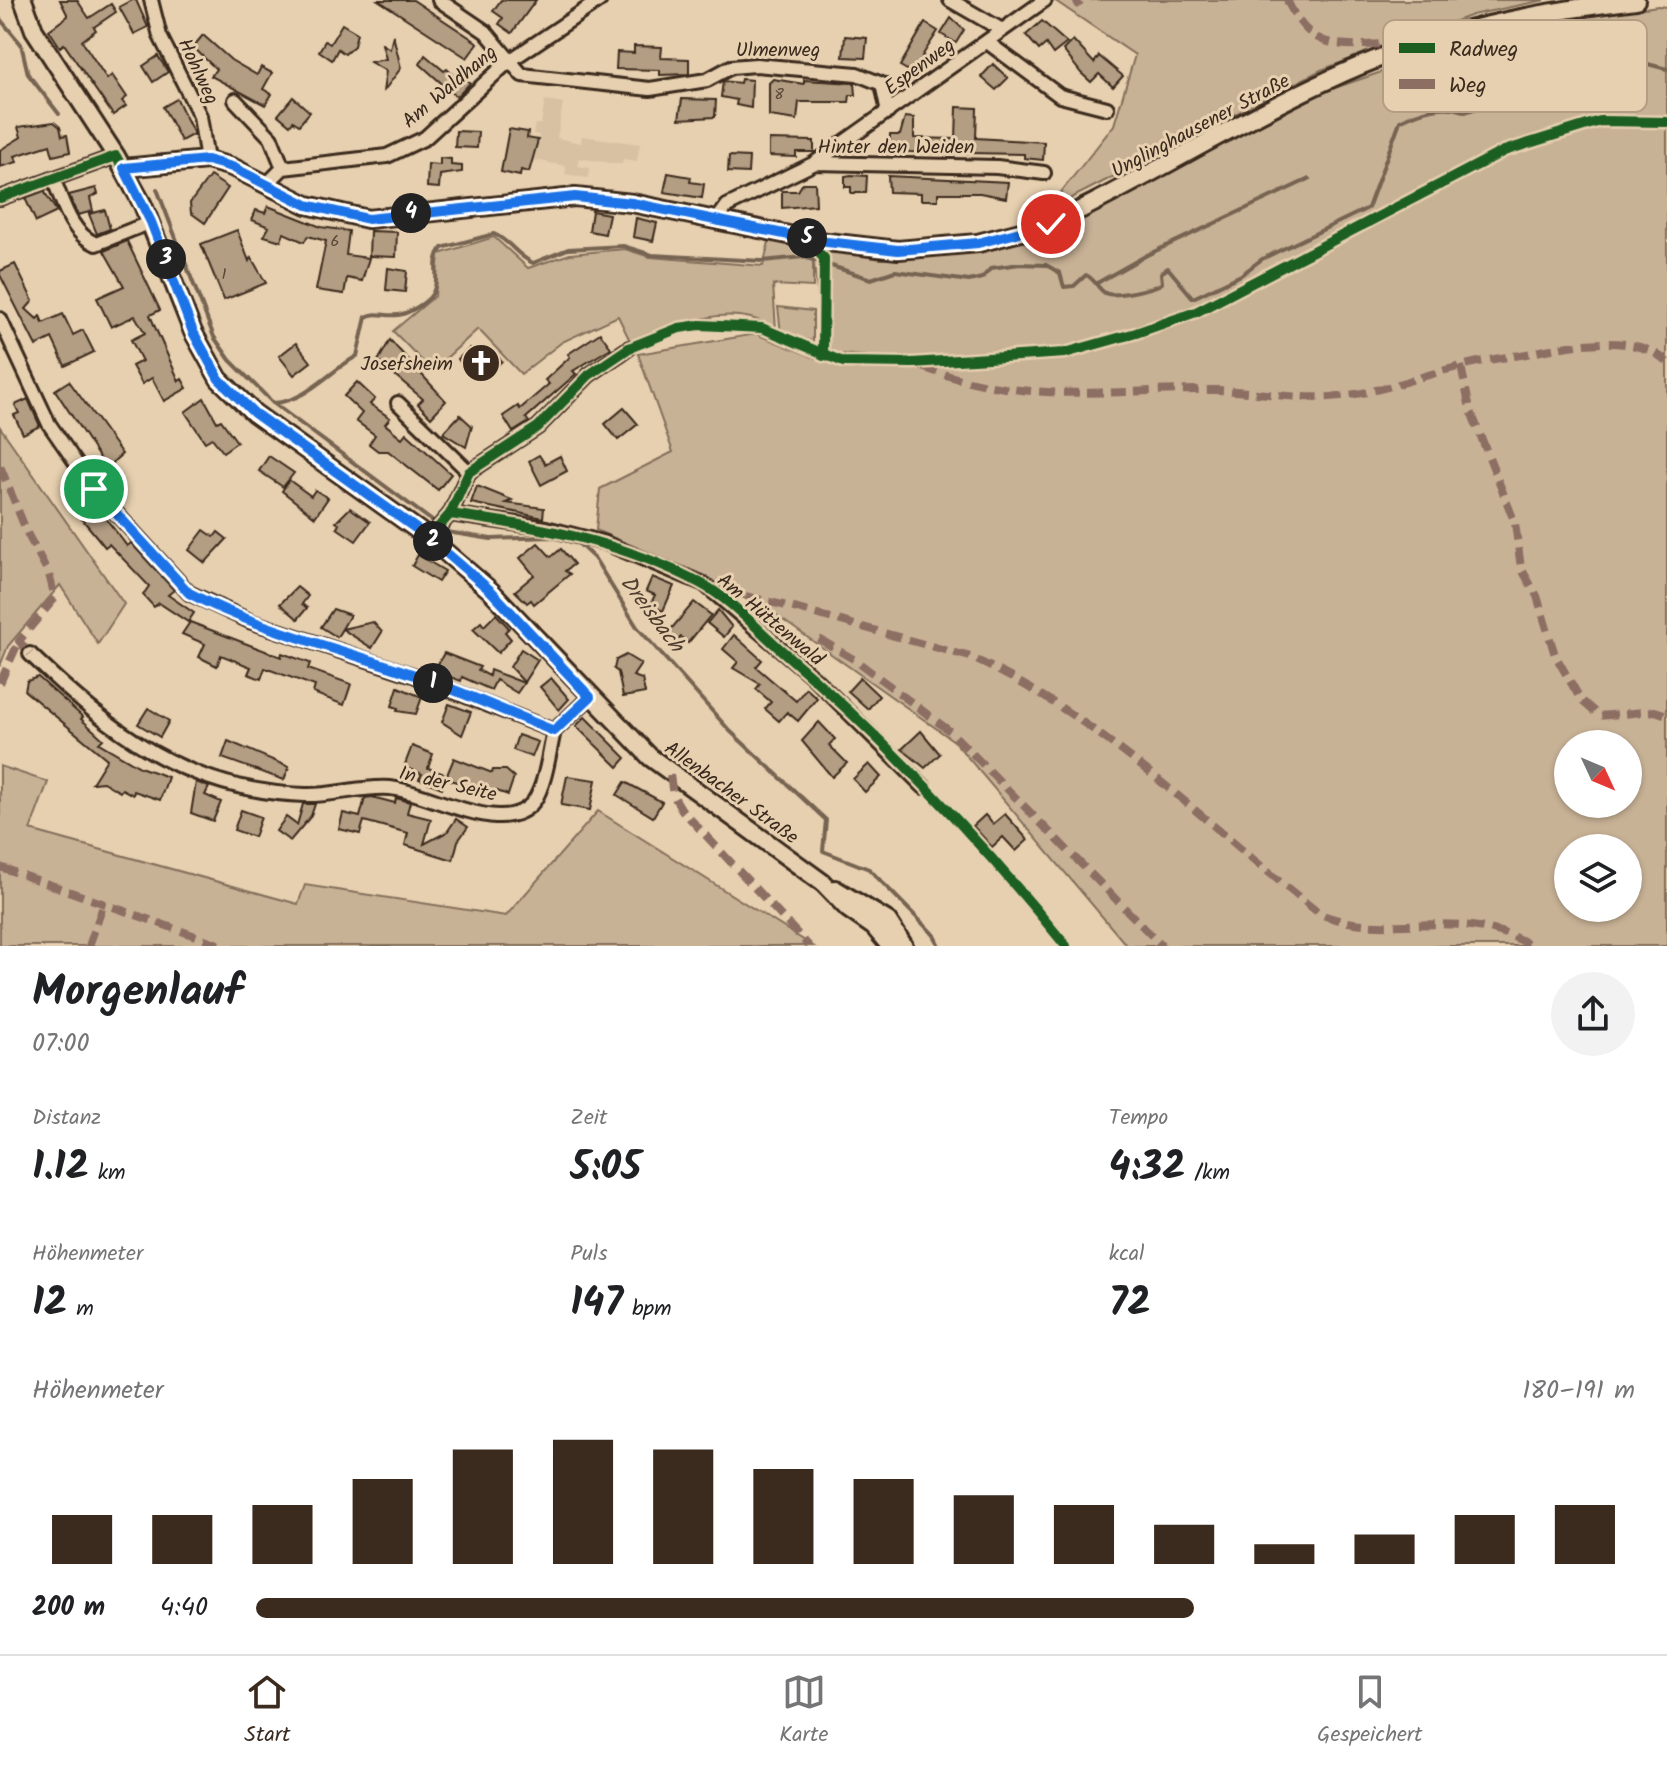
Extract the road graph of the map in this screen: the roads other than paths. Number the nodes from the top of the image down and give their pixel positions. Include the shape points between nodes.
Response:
1 (23, 0) edge
2 (151, 0) edge
3 (439, 0) edge
4 (600, 0) edge
5 (950, 0) edge
6 (1045, 0) edge
7 (1636, 0) edge
8 (1506, 20) edge
9 (1002, 30) junction
10 (987, 42) junction
11 (1383, 57) edge
12 (508, 62) junction
13 (235, 100) dead end
14 (1107, 108) dead end
15 (888, 112) junction
16 (207, 160) junction
17 (120, 162) junction
18 (815, 163) junction
19 (283, 168) junction
20 (1044, 173) dead end
21 (53, 178) junction
22 (267, 184) junction
23 (0, 198) edge
24 (716, 221) junction
25 (151, 222) junction
26 (0, 319) edge
27 (629, 348) dead end
28 (398, 403) dead end
29 (469, 472) junction
30 (439, 526) junction
31 (30, 654) dead end
32 (590, 697) junction
33 (554, 731) junction
34 (924, 787) dead end
35 (823, 883) junction
36 (890, 946) edge
37 (904, 946) edge

1 - 17 main road, Allenbacher Straße via 34,30
2 - 16 street, Hohlweg via 160,36 200,116
3 - 12 street via 486,32
4 - 12 street, Am Waldhang
5 - 9 street
6 - 9 street, Espenweg
7 - 8 main road, Unglinghausener Straße
9 - 10 street, Espenweg
10 - 14 street via 1060,96
10 - 15 street, Espenweg
11 - 24 main road, Unglinghausener Straße via 1325,81 1103,200 1017,235 898,250
12 - 15 street, Ulmenweg via 522,75 650,89 707,80 731,67 830,70 882,84
12 - 19 street, Am Waldhang via 425,138 387,156
13 - 19 street via 271,138
15 - 18 street, Espenweg
16 - 17 main road, Unglinghausener Straße
16 - 22 main road, Unglinghausener Straße
17 - 21 street
17 - 25 main road, Allenbacher Straße
18 - 20 street, Hinter den Weiden
18 - 24 street, Hinter den Weiden via 727,206
19 - 22 street
21 - 23 street
21 - 25 street via 74,228 87,240 96,244
22 - 24 main road, Unglinghausener Straße via 307,205 368,219 575,197
25 - 30 main road, Allenbacher Straße via 193,332 219,379 254,413
26 - 33 street via 49,424 94,489 189,593 252,622 413,675
27 - 29 street via 589,375 538,427
28 - 29 street
29 - 30 street
30 - 32 main road, Allenbacher Straße
30 - 34 street, Am Hüttenwald via 546,528 605,543 704,584 813,677
31 - 33 street, In der Seite via 82,704 155,756 260,792 309,796 392,788 486,816 509,816 523,812 535,799
32 - 33 street
32 - 35 main road, Allenbacher Straße via 670,775
35 - 36 main road, Allenbacher Straße
35 - 37 main road, Allenbacher Straße via 879,914

